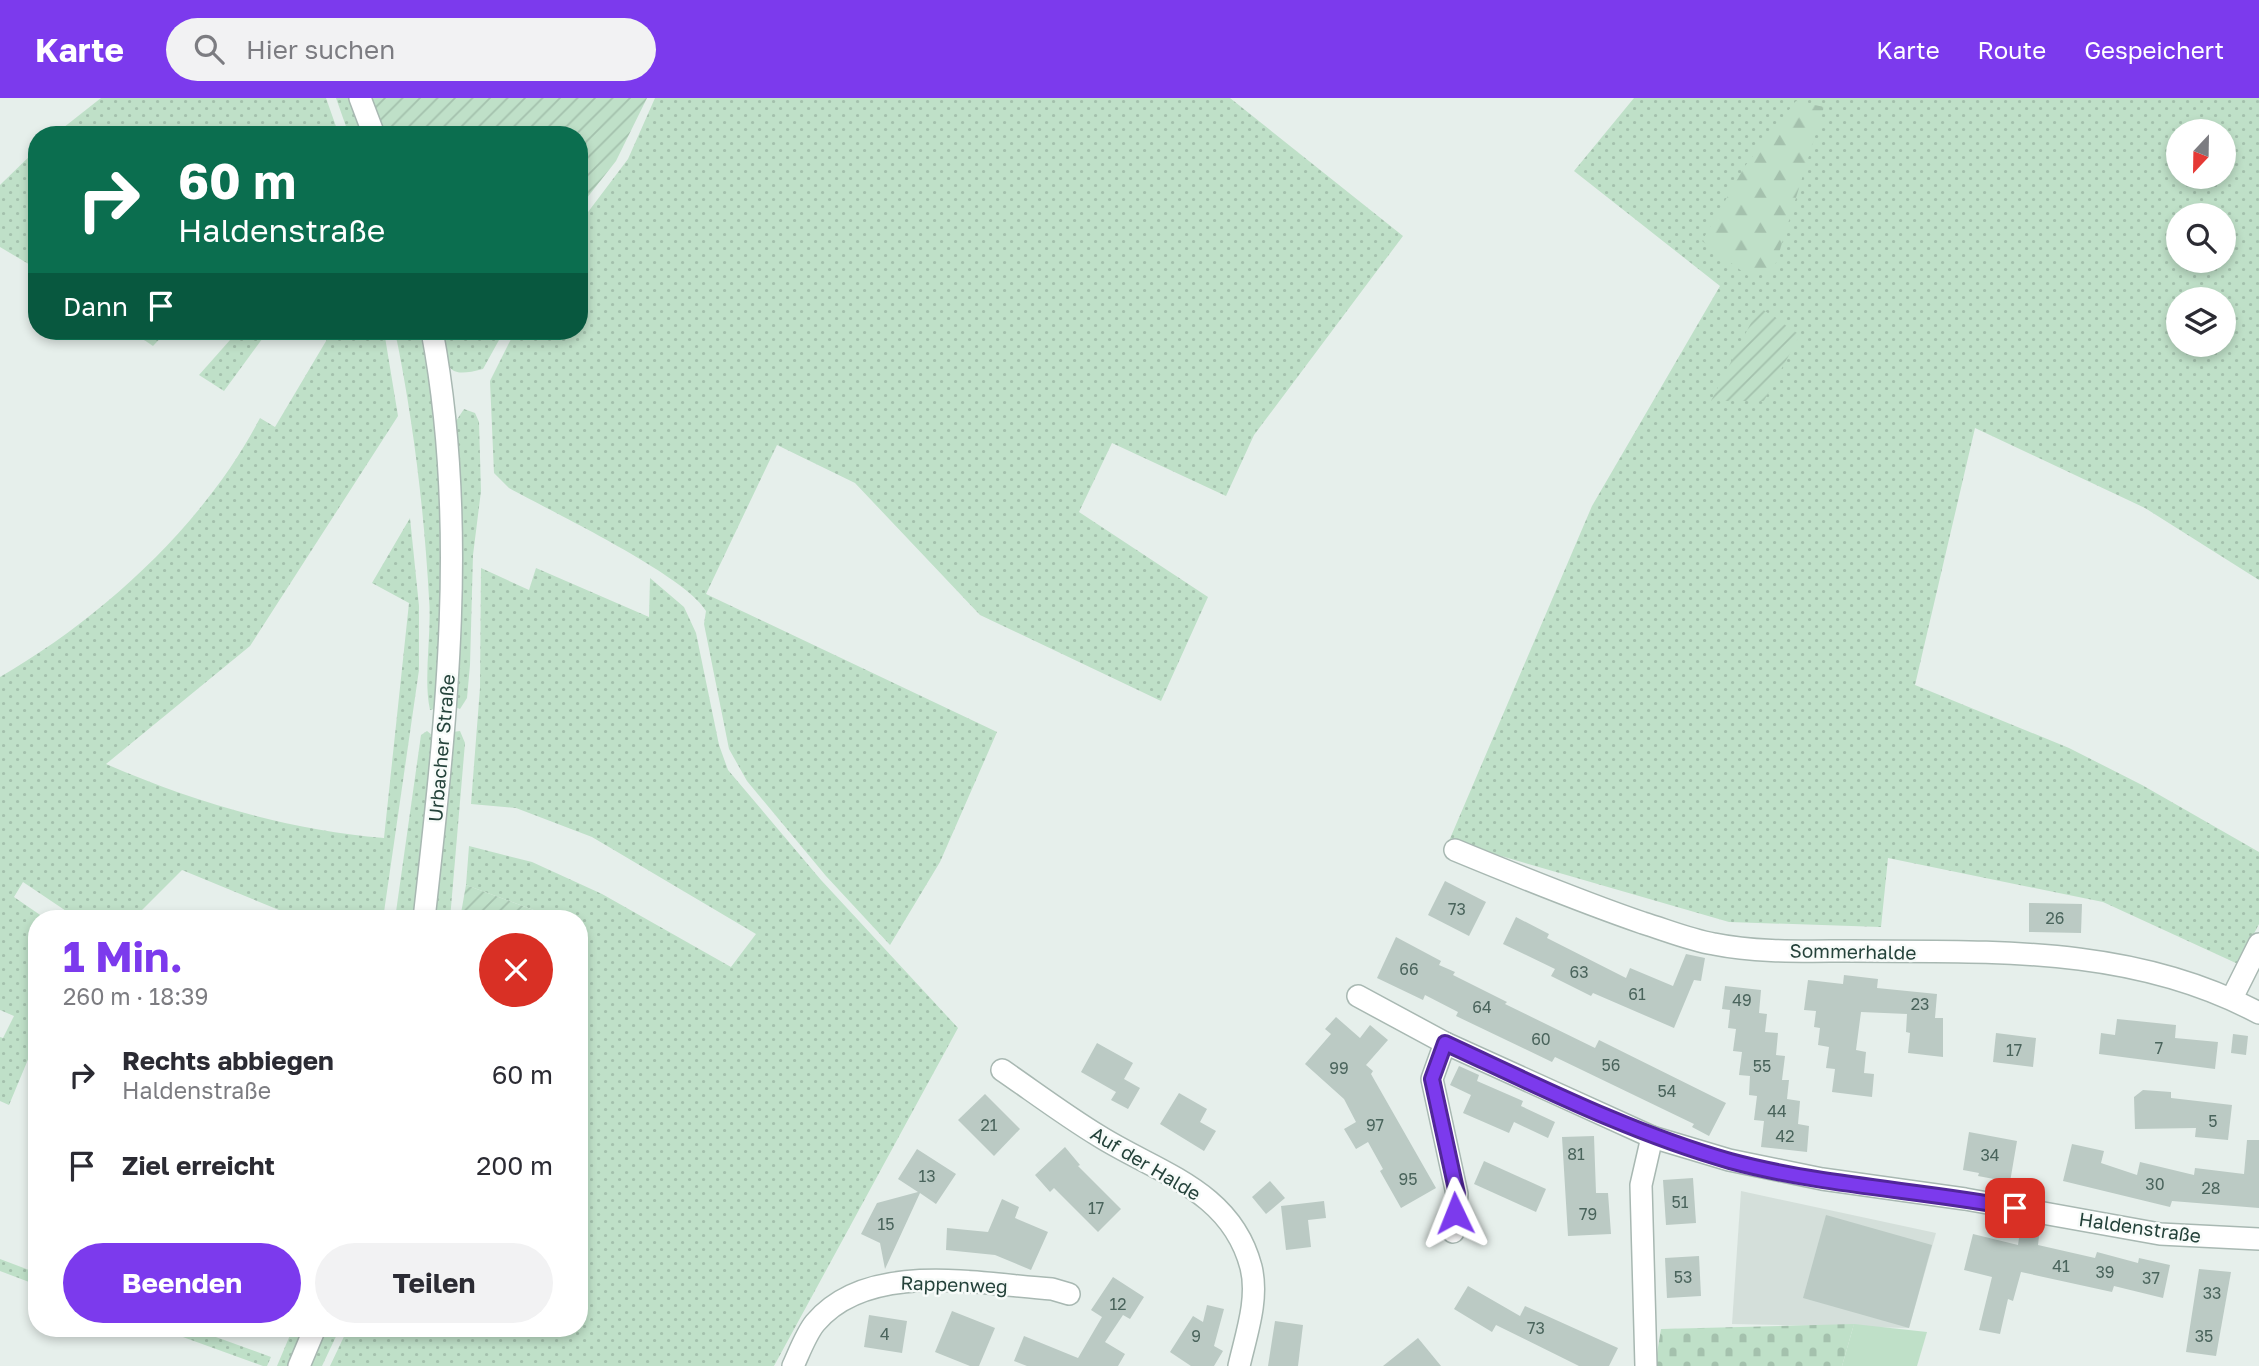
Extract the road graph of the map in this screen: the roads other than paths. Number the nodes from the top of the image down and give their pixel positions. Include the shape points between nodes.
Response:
1 (360, 98) edge
2 (371, 126) edge
3 (434, 340) edge
4 (1455, 850) dead end
5 (425, 910) edge
6 (2259, 944) edge
7 (1358, 996) dead end
8 (2232, 998) junction
9 (2259, 1013) edge
10 (1445, 1043) junction
11 (1002, 1070) dead end
12 (1652, 1137) junction
13 (1453, 1232) dead end
14 (2259, 1239) edge
15 (1069, 1294) dead end
16 (311, 1337) edge
17 (299, 1366) edge
18 (793, 1366) edge
19 (1238, 1366) edge
20 (1646, 1366) edge

1 - 2 street
3 - 5 street, Urbacher Straße via 444,396 452,576 446,722
4 - 8 street, Sommerhalde via 1586,904 1713,944 1755,950 2022,952 2087,958 2159,971
6 - 8 street
7 - 10 street, Haldenstraße
8 - 9 street, Sommerhalde
10 - 12 street, Haldenstraße
10 - 13 street via 1432,1079 1457,1194
11 - 19 street, Auf der Halde via 1100,1137 1181,1180 1234,1224 1251,1268 1253,1302
12 - 14 street, Haldenstraße via 1757,1167 1816,1178 2160,1234
12 - 20 street via 1641,1185
15 - 18 street, Rappenweg via 1052,1289 898,1280 850,1294 815,1323
16 - 17 street

